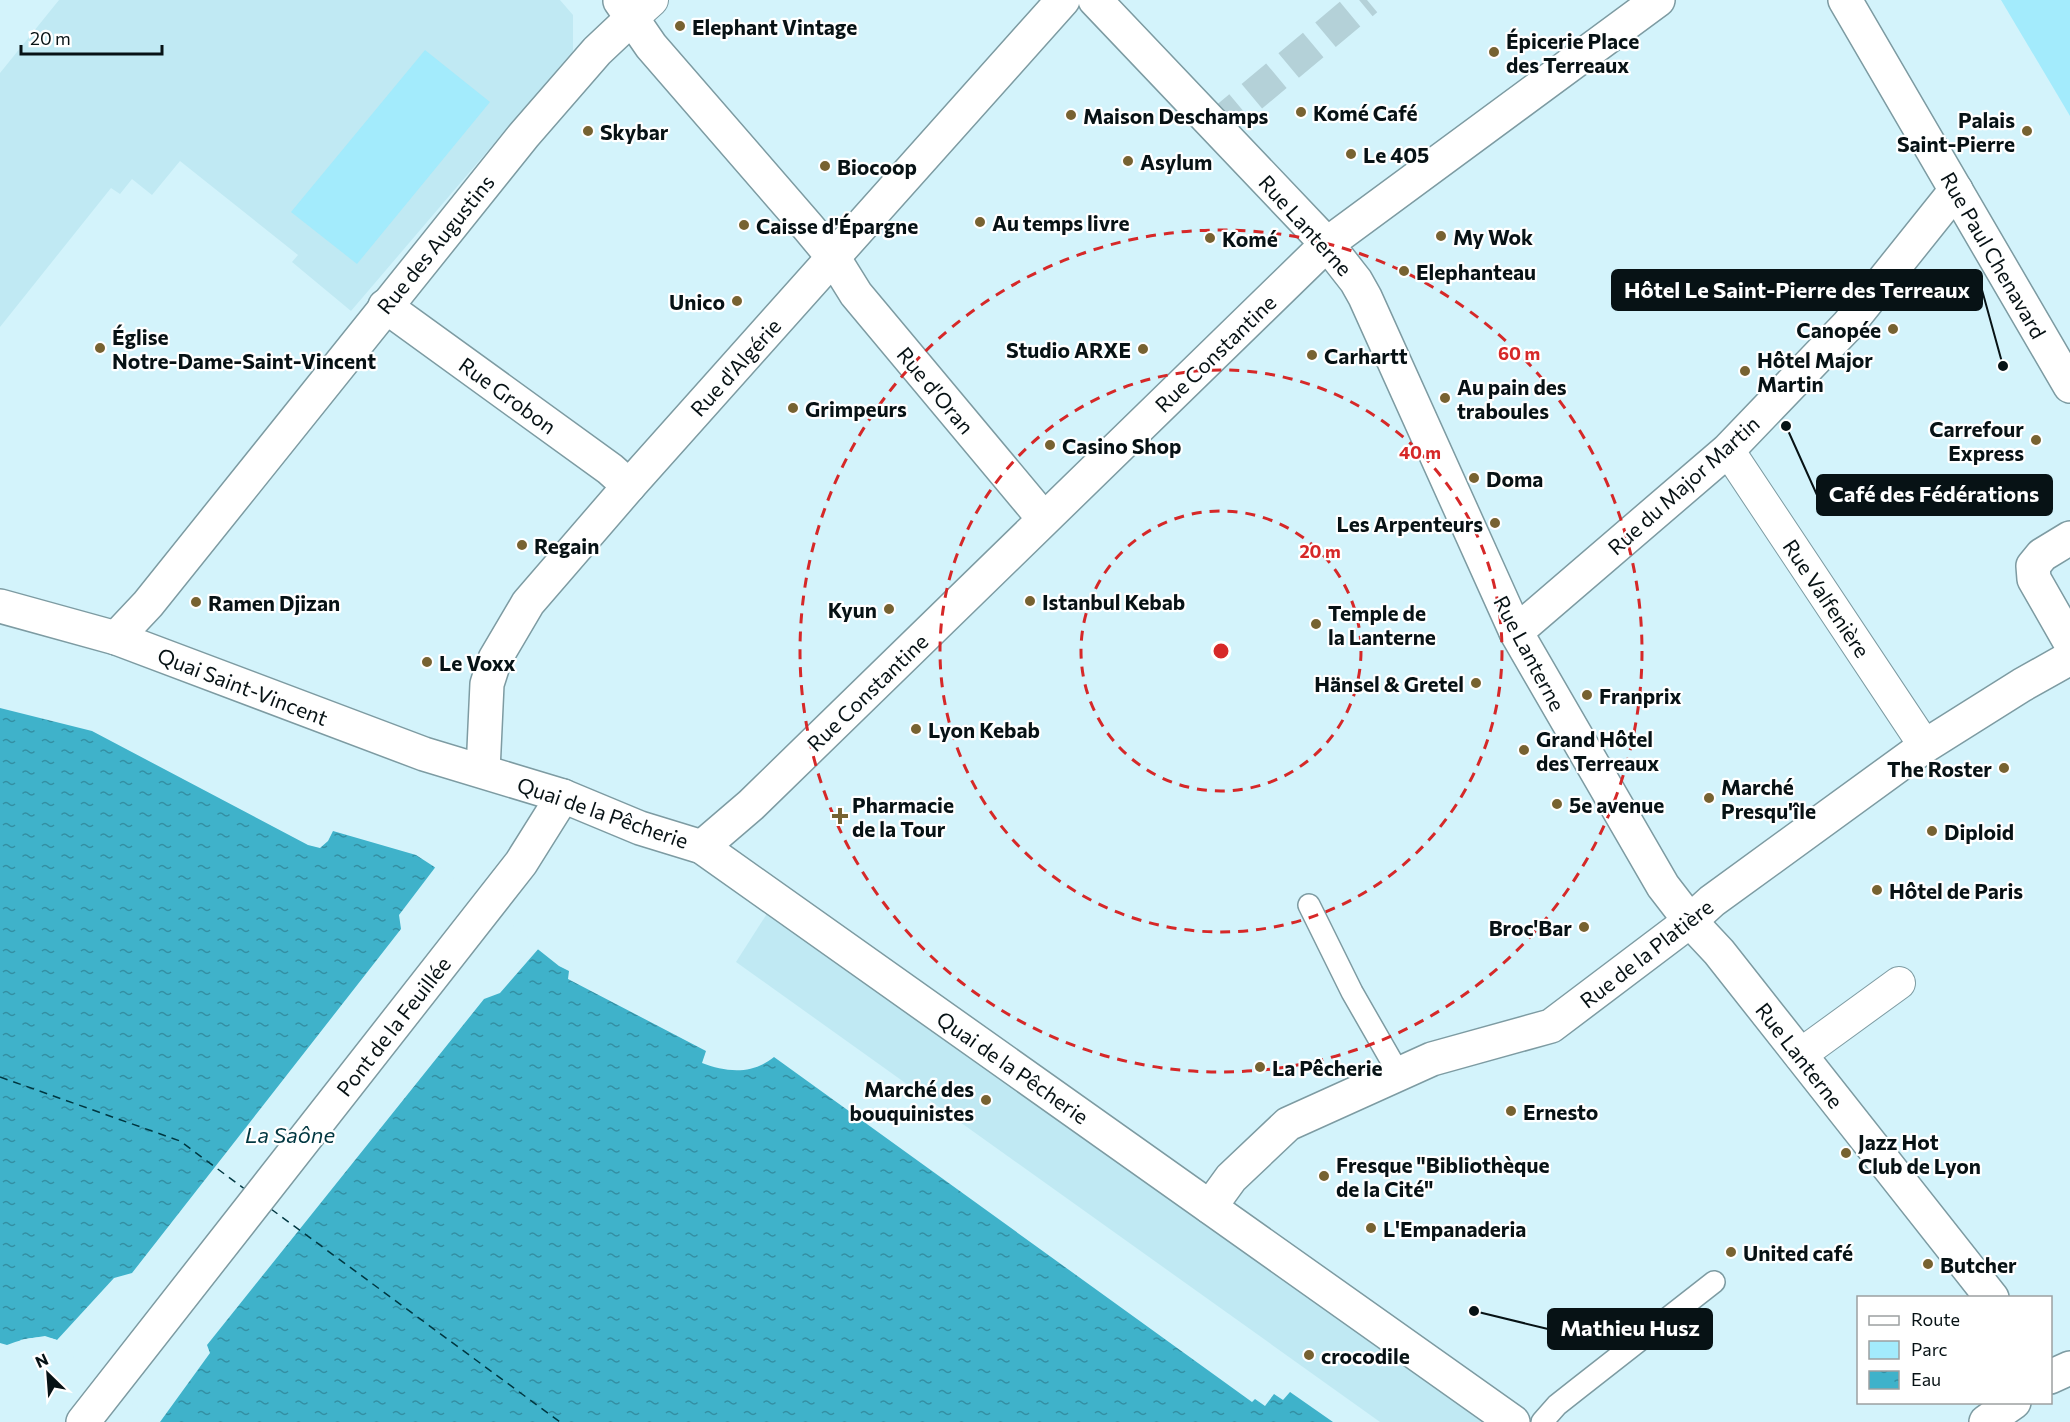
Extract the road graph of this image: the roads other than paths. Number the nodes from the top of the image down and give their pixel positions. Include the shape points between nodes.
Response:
1 (1063, 0) edge
2 (1095, 0) edge
3 (1658, 0) edge
4 (1845, 0) edge
5 (634, 6) edge
6 (1956, 190) junction
7 (1327, 244) junction
8 (833, 257) junction
9 (385, 306) junction
10 (2070, 386) edge
11 (1728, 450) junction
12 (629, 486) junction
13 (1044, 519) junction
14 (2070, 538) edge
15 (0, 606) edge
16 (1516, 632) junction
17 (116, 638) junction
18 (2070, 642) edge
19 (2070, 658) edge
20 (1925, 746) junction
21 (483, 771) junction
22 (563, 796) junction
23 (702, 847) junction
24 (1309, 905) dead end
25 (1690, 921) junction
26 (1899, 983) dead end
27 (1800, 1054) junction
28 (1399, 1074) junction
29 (1210, 1207) junction
30 (1714, 1282) dead end
31 (1990, 1296) edge
32 (2011, 1404) edge
33 (93, 1410) edge
34 (1513, 1422) edge
35 (1542, 1422) edge
36 (1986, 1422) edge

1 - 8 street, Rue d'Algérie
2 - 7 street, Rue Lanterne
3 - 7 street, Rue Constantine
4 - 6 street, Rue Paul Chenavard
5 - 8 street, Rue d'Oran via 651,46
5 - 9 street, Rue des Augustins
6 - 10 street, Rue Paul Chenavard
6 - 11 street, Rue du Major Martin via 1848,325
7 - 13 street, Rue Constantine
7 - 16 street, Rue Lanterne via 1365,297
8 - 12 street, Rue d'Algérie
8 - 13 street, Rue d'Oran via 856,294
9 - 12 street, Rue Grobon
9 - 17 street, Rue des Augustins via 148,604
11 - 16 street, Rue du Major Martin
11 - 20 street, Rue Valfenière
12 - 21 street, Rue d'Algérie via 528,603 495,659 487,684
13 - 23 street, Rue Constantine via 751,805
14 - 18 street via 2042,555 2033,566 2034,579
15 - 17 street, Quai Saint-Vincent
16 - 25 street, Rue Lanterne via 1663,886
17 - 21 street, Quai Saint-Vincent via 405,748
19 - 20 street, Rue de la Platière
20 - 25 street, Rue de la Platière
21 - 22 street, Quai de la Pêcherie
22 - 23 street, Quai de la Pêcherie via 640,828
22 - 33 street, Pont de la Feuillée via 515,869
23 - 29 street, Quai de la Pêcherie
24 - 28 lane
25 - 27 street, Rue Lanterne
25 - 28 street, Rue de la Platière via 1551,1026 1432,1059
26 - 27 street
27 - 31 street, Rue Lanterne
28 - 29 street, Rue de la Platière via 1288,1124 1231,1178
29 - 34 street, Quai de la Pêcherie
30 - 35 lane via 1576,1390
32 - 36 street

